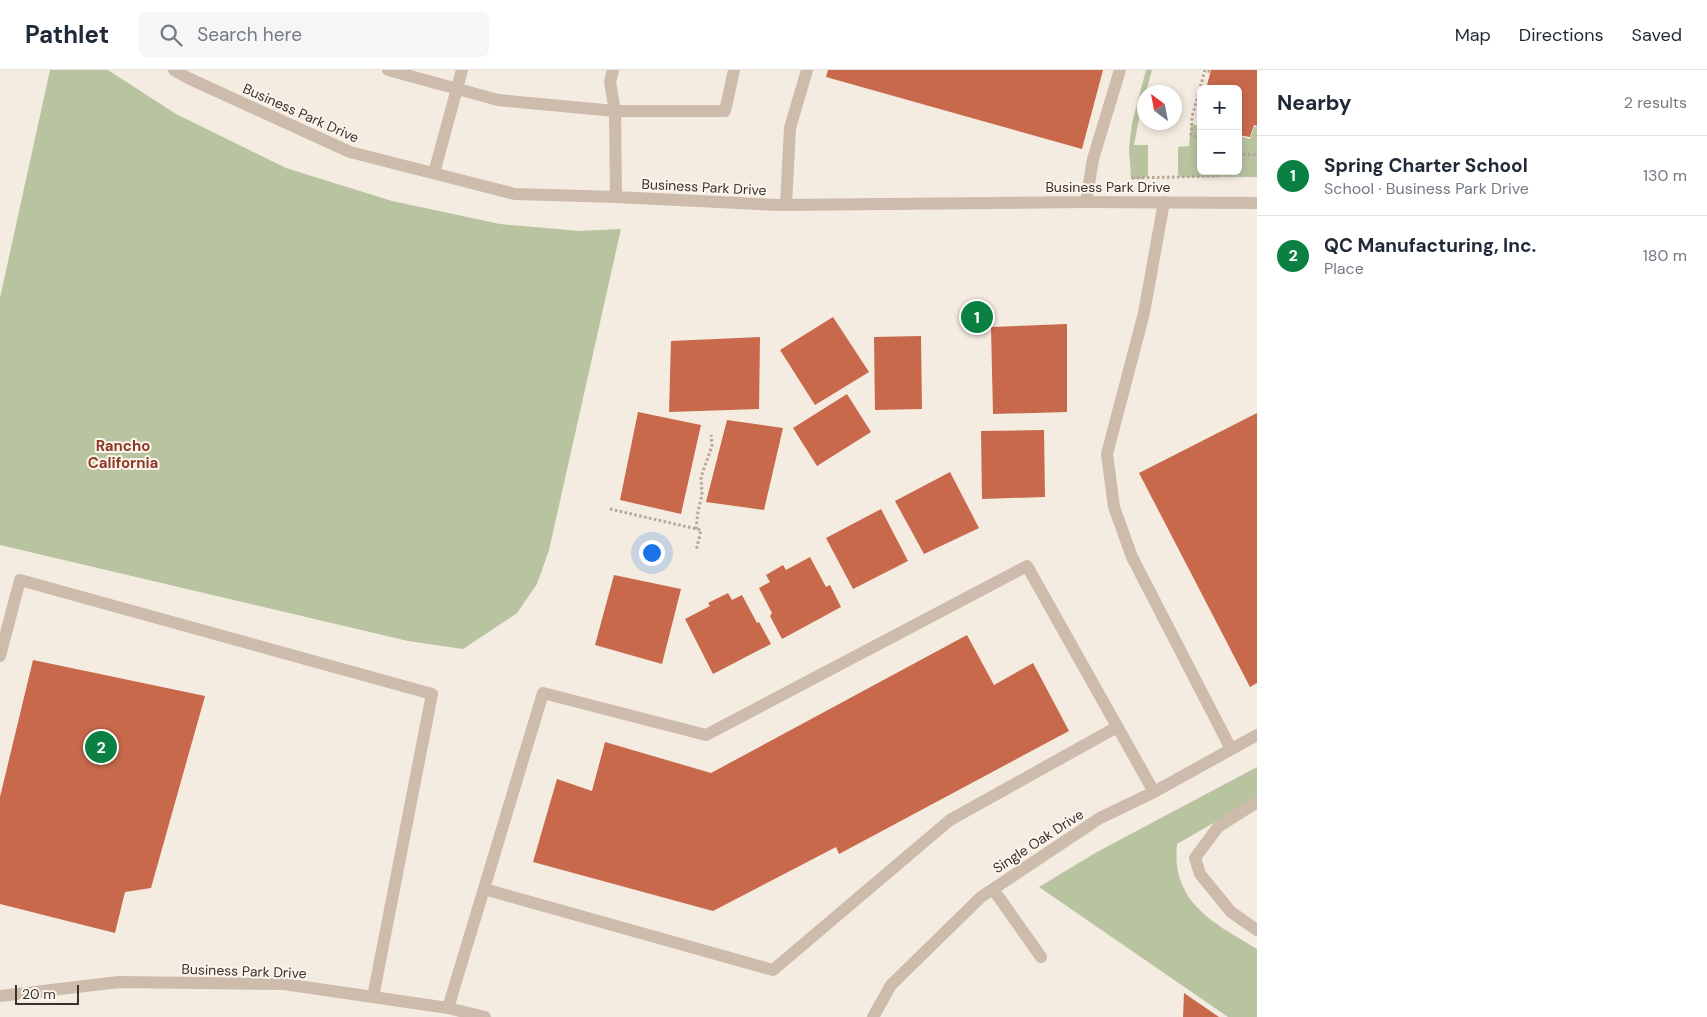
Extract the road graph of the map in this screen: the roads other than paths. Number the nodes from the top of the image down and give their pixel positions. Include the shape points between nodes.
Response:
1 (174, 70) edge
2 (388, 70) edge
3 (462, 70) edge
4 (613, 70) edge
5 (734, 70) edge
6 (807, 70) edge
7 (1120, 70) edge
8 (458, 89) junction
9 (615, 111) junction
10 (434, 173) junction
11 (616, 197) junction
12 (1086, 202) junction
13 (1164, 202) junction
14 (1257, 203) edge
15 (786, 205) junction
16 (0, 656) edge
17 (1118, 727) junction
18 (1257, 735) edge
19 (1231, 749) junction
20 (1154, 792) junction
21 (1257, 802) edge
22 (484, 888) junction
23 (993, 888) junction
24 (1257, 930) edge
25 (1041, 958) dead end
26 (0, 996) edge
27 (372, 997) junction
28 (448, 1008) junction
29 (424, 1011) edge
30 (485, 1017) edge
31 (872, 1017) edge

1 - 10 street, Business Park Drive via 350,152
2 - 8 street
3 - 8 street
4 - 9 street via 610,82
5 - 9 street via 725,111
6 - 15 street via 790,128
7 - 12 street via 1093,159
8 - 9 street via 498,100
8 - 10 street
9 - 11 street
10 - 11 street, Business Park Drive via 515,194
11 - 15 street, Business Park Drive
12 - 13 street, Business Park Drive
12 - 15 street, Business Park Drive
13 - 14 street, Business Park Drive
13 - 19 street via 1144,313 1107,454 1112,498 1132,557
16 - 27 street via 20,580 432,694
17 - 20 street
17 - 22 street via 950,820 773,970
17 - 22 street via 1027,566 706,735 542,693
18 - 19 street, Single Oak Drive
19 - 20 street, Single Oak Drive
20 - 23 street, Single Oak Drive via 1100,818
21 - 24 street via 1218,827 1195,858 1200,874 1231,912
22 - 28 street
23 - 25 street
23 - 31 street, Single Oak Drive via 890,985
26 - 27 street, Business Park Drive via 119,982 284,984
27 - 29 street, Business Park Drive
28 - 29 street, Business Park Drive
28 - 30 street, Business Park Drive

